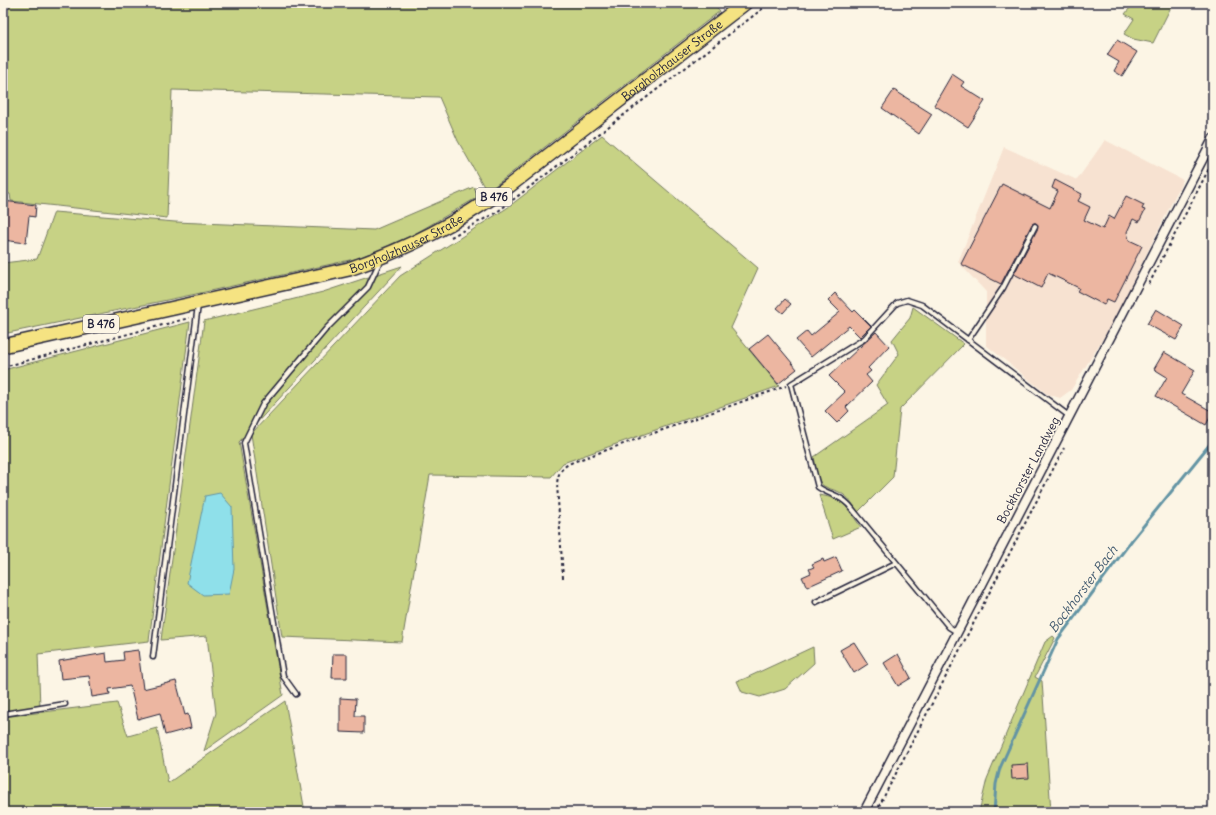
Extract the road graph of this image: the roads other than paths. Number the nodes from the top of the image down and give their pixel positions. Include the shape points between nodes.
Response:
1 (745, 3) edge
2 (1213, 139) edge
3 (1035, 226) dead end
4 (381, 258) junction
5 (198, 302) junction
6 (968, 340) junction
7 (3, 346) edge
8 (1069, 416) junction
9 (896, 563) junction
10 (816, 602) dead end
11 (957, 632) junction
12 (153, 657) dead end
13 (296, 694) dead end
14 (65, 704) dead end
15 (3, 714) edge
16 (864, 812) edge

1 - 4 main road, Borgholzhauser Straße / B 476 via 477,209 425,238
2 - 8 street, Bockhorster Landweg
3 - 6 lane via 1004,288
4 - 5 main road, Borgholzhauser Straße / B 476 via 314,278
4 - 13 lane via 368,287 326,329 263,404 244,443 283,676
5 - 7 main road, Borgholzhauser Straße / B 476
5 - 12 lane
6 - 8 lane
6 - 9 lane via 922,305 907,300 897,303 864,339 791,384 818,487 842,497
8 - 11 street, Bockhorster Landweg
9 - 10 lane
9 - 11 lane via 949,627
11 - 16 street, Bockhorster Landweg
14 - 15 lane

